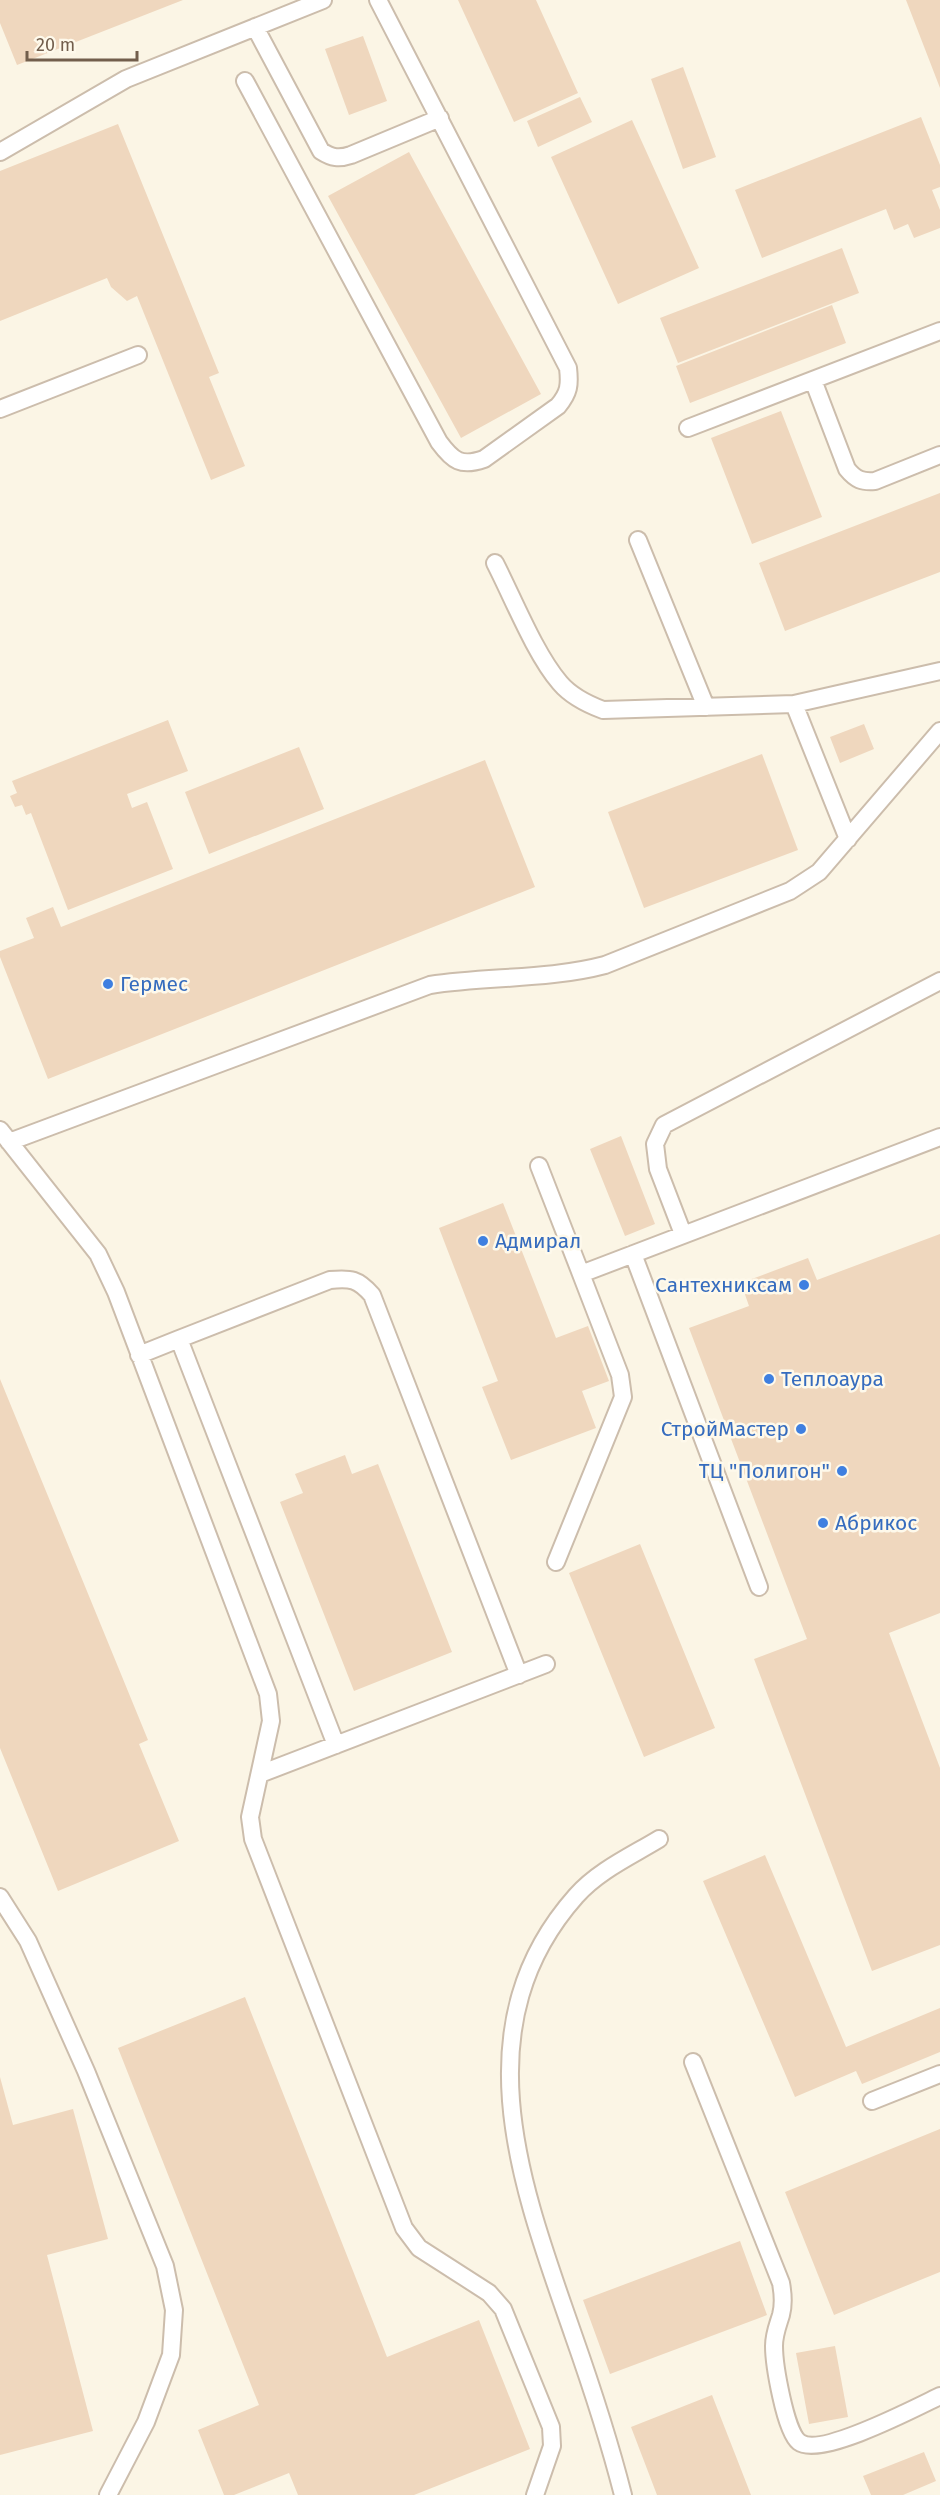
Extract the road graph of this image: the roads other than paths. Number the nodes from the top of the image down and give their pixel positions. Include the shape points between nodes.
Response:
1 (323, 0) edge
2 (378, 0) edge
3 (255, 27) junction
4 (245, 81) dead end
5 (440, 118) junction
6 (0, 152) edge
7 (940, 331) edge
8 (138, 355) dead end
9 (813, 380) junction
10 (0, 410) edge
11 (688, 428) dead end
12 (940, 455) edge
13 (638, 540) dead end
14 (495, 563) dead end
15 (940, 672) edge
16 (794, 704) junction
17 (706, 707) junction
18 (940, 731) edge
19 (848, 839) junction
20 (940, 981) edge
21 (4, 1136) edge
22 (940, 1137) edge
23 (539, 1166) dead end
24 (683, 1234) junction
25 (633, 1254) junction
26 (581, 1274) junction
27 (179, 1339) junction
28 (139, 1355) junction
29 (556, 1562) dead end
30 (759, 1587) dead end
31 (546, 1664) dead end
32 (519, 1675) junction
33 (336, 1744) junction
34 (260, 1774) junction
35 (659, 1839) dead end
36 (0, 1897) edge
37 (693, 2062) dead end
38 (940, 2074) edge
39 (872, 2101) dead end
40 (940, 2396) edge
41 (108, 2495) edge
42 (535, 2495) edge
43 (623, 2495) edge

1 - 3 lane
2 - 5 lane
3 - 5 lane via 321,151 330,157 351,155
3 - 6 lane via 126,79
4 - 5 lane via 439,442 458,462 471,464 484,459 558,406 567,396 570,384 568,368
7 - 9 lane
8 - 10 lane
9 - 11 lane
9 - 12 lane via 847,470 855,478 875,481
13 - 17 lane
14 - 17 lane via 547,666 561,685 586,704 603,710
15 - 16 lane
16 - 17 lane
16 - 19 lane
18 - 19 lane
19 - 21 lane via 819,872 789,891 605,965 581,972 430,986
20 - 24 lane via 664,1125 655,1144 658,1169
21 - 28 lane via 98,1254
22 - 24 lane
23 - 26 lane
24 - 25 lane
25 - 26 lane
25 - 30 lane
26 - 29 lane via 620,1375 623,1396
27 - 28 lane
27 - 32 lane via 330,1280 361,1282 372,1294
27 - 33 lane
28 - 34 lane via 268,1694 271,1721
31 - 32 lane
32 - 33 lane
33 - 34 lane
34 - 42 lane via 250,1817 253,1839 404,2228 419,2248 489,2293 503,2309 551,2427 552,2446
35 - 43 lane via 577,1894 551,1929 530,1968 514,2020 508,2076 515,2135 541,2241 603,2418
36 - 41 lane via 28,1941 86,2071 165,2266 174,2310 171,2355 146,2422
37 - 40 lane via 782,2283 783,2300 774,2347 791,2432 809,2446 830,2442 861,2433
38 - 39 lane

